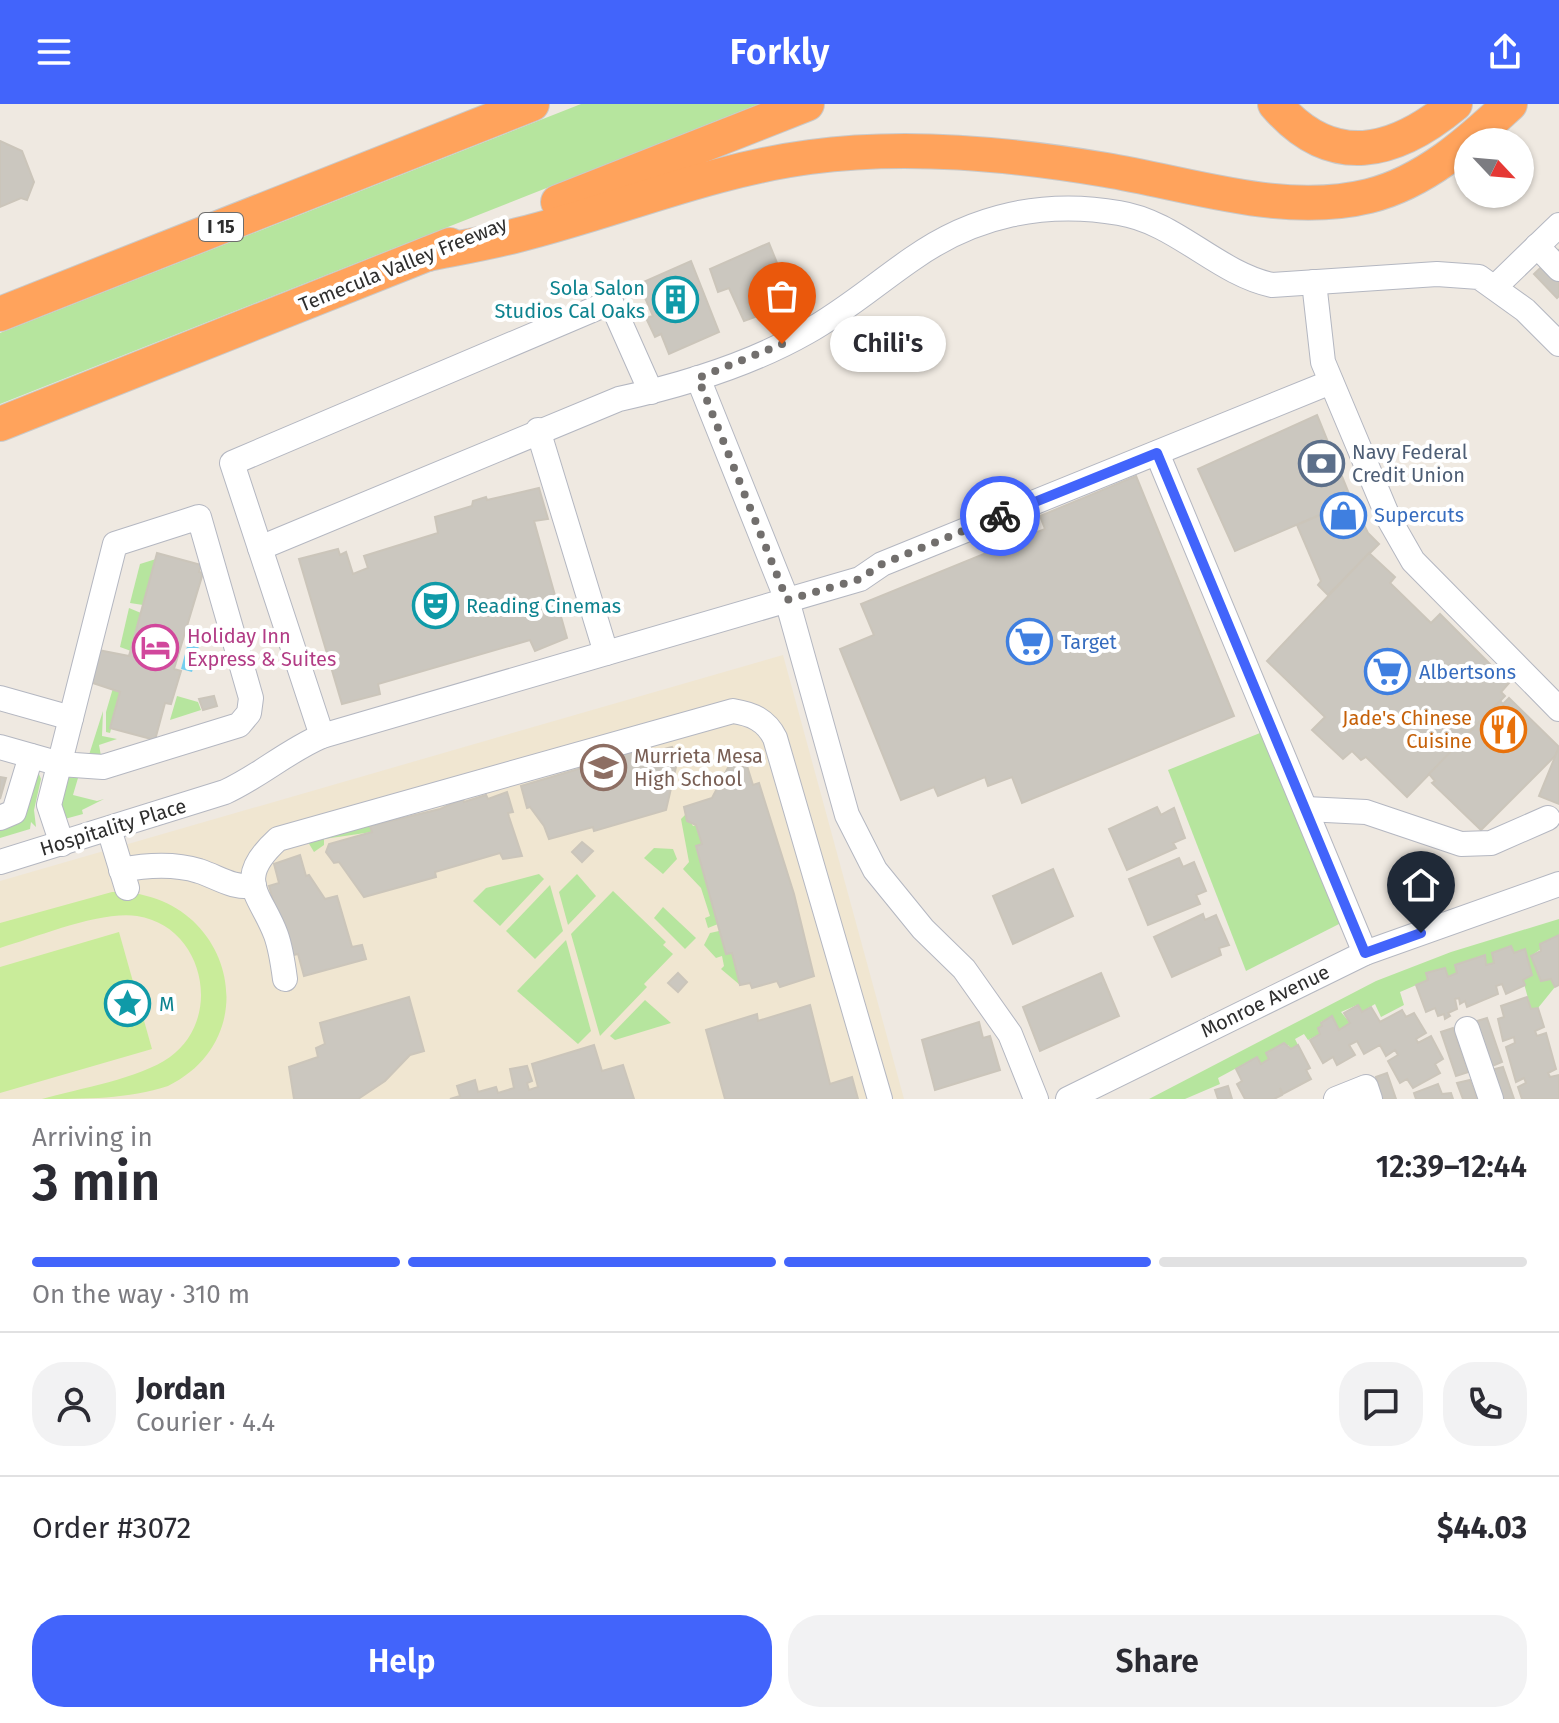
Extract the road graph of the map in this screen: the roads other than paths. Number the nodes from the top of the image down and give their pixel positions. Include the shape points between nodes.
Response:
1 (509, 104) edge
2 (532, 104) edge
3 (807, 104) edge
4 (1275, 104) edge
5 (1455, 104) edge
6 (1510, 104) edge
7 (443, 140) junction
8 (1558, 229) edge
9 (1537, 246) junction
10 (428, 254) junction
11 (1559, 269) edge
12 (1314, 282) junction
13 (1496, 286) junction
14 (0, 314) edge
15 (1556, 334) edge
16 (698, 378) junction
17 (1331, 382) junction
18 (651, 392) junction
19 (0, 424) edge
20 (538, 430) junction
21 (1157, 453) junction
22 (260, 548) junction
23 (787, 600) junction
24 (606, 653) junction
25 (0, 698) edge
26 (1559, 709) edge
27 (71, 718) junction
28 (322, 736) junction
29 (0, 747) edge
30 (31, 756) junction
31 (60, 764) junction
32 (1306, 809) junction
33 (0, 818) edge
34 (1548, 818) dead end
35 (109, 829) junction
36 (62, 844) junction
37 (0, 862) edge
38 (1559, 884) edge
39 (254, 886) junction
40 (1365, 953) junction
41 (285, 979) dead end
42 (1467, 1029) dead end
43 (880, 1099) edge
44 (1036, 1099) edge
45 (1068, 1099) edge
46 (1336, 1099) edge
47 (1370, 1099) edge
48 (1491, 1099) edge

1 - 7 highway
2 - 7 highway, I 15
3 - 10 highway, Temecula Valley Freeway
4 - 5 highway via 1305,133 1326,143 1360,148 1407,139
6 - 10 highway via 1470,141 1401,184 1370,196 1325,203 1254,198 1108,170 987,155 855,154 750,168 518,235
7 - 14 highway, I 15
8 - 9 street
9 - 11 street
9 - 13 street
10 - 19 highway, Temecula Valley Freeway
12 - 13 street via 1437,274 1479,277
12 - 16 street via 1272,285 1246,279 1151,223 1121,213 1055,206 1014,212 958,231 805,334
12 - 17 street via 1323,362
13 - 15 street
16 - 18 street
16 - 23 street
17 - 21 street, Hospitality Place
17 - 26 street via 1389,519 1413,561
18 - 20 street
18 - 22 street via 611,302 232,463
20 - 22 street
20 - 24 street
21 - 23 street, Hospitality Place via 882,564 860,579
21 - 32 street
22 - 28 street
23 - 24 street, Hospitality Place
23 - 44 street via 847,815 875,870 964,969 1010,1034
24 - 28 street, Hospitality Place
25 - 27 street
27 - 31 street
27 - 31 street via 115,544 199,517 251,698 249,713 239,725 103,767
28 - 35 street, Hospitality Place via 293,748 257,777 225,792
29 - 30 street
30 - 31 street
30 - 33 street via 14,812
31 - 36 street via 49,805
32 - 34 street via 1366,812 1461,844 1491,843
32 - 40 street
35 - 36 street, Hospitality Place
35 - 39 street via 124,879 176,867 236,887
36 - 37 street, Hospitality Place
38 - 40 street, Monroe Avenue
39 - 41 street via 276,935
39 - 43 street via 260,858 287,835 650,732 743,713 763,721 775,738
40 - 45 street, Monroe Avenue
42 - 48 street
46 - 47 street via 1366,1087

